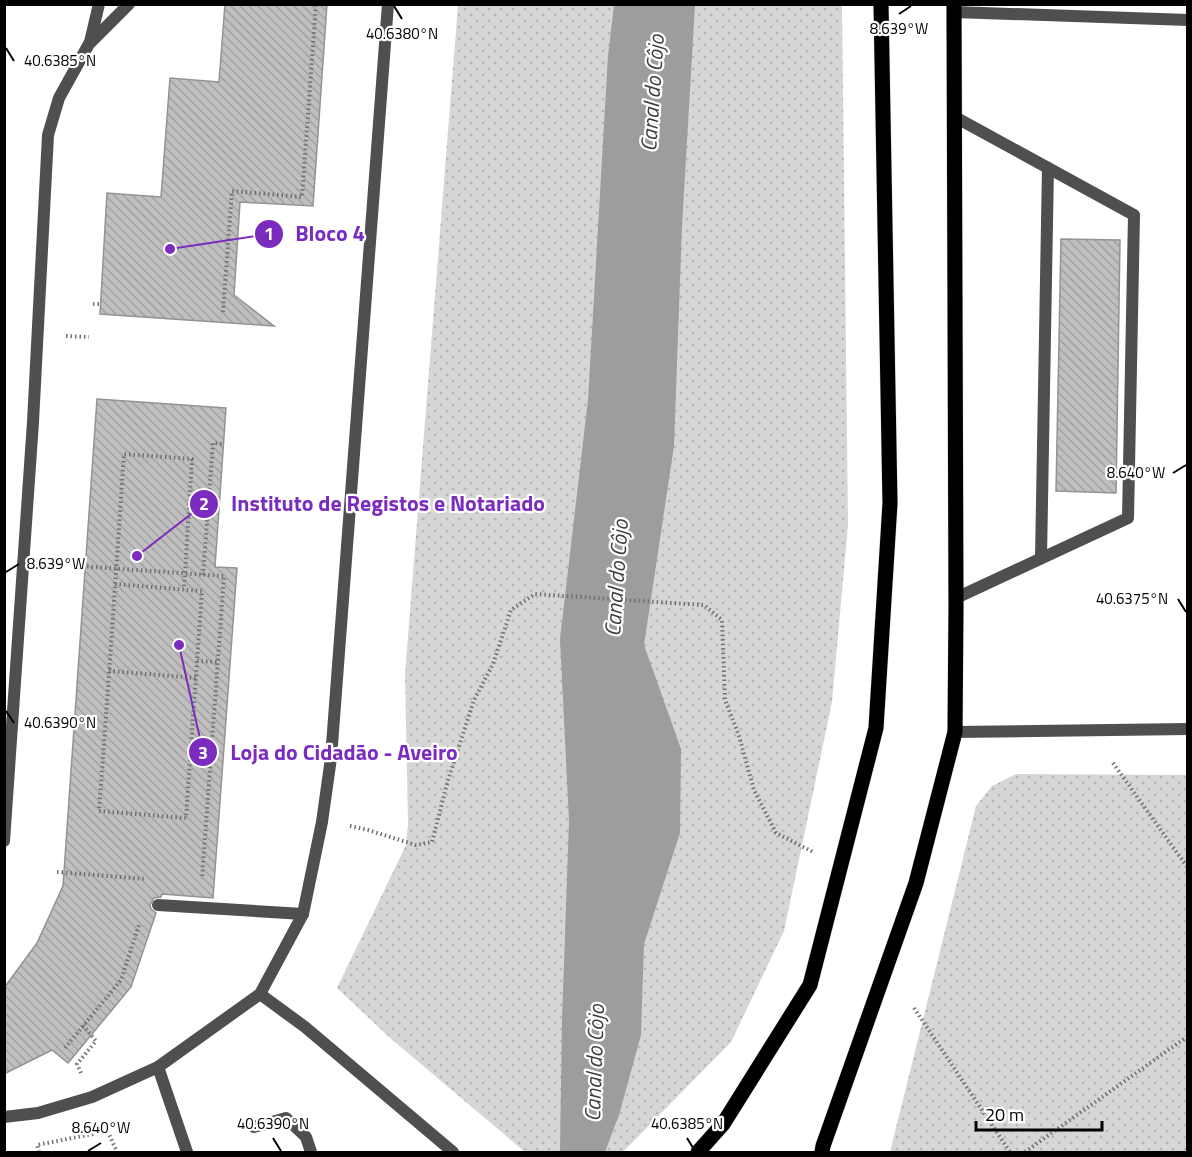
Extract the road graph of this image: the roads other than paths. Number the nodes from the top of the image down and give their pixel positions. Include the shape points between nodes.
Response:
1 (99, 4) edge
2 (129, 4) edge
3 (388, 4) edge
4 (881, 4) edge
5 (954, 8) edge
6 (1188, 20) edge
7 (90, 42) junction
8 (955, 117) junction
9 (1048, 168) junction
10 (1041, 558) junction
11 (956, 598) junction
12 (1188, 729) edge
13 (955, 732) junction
14 (4, 841) edge
15 (158, 905) dead end
16 (303, 914) junction
17 (260, 994) junction
18 (158, 1067) junction
19 (4, 1117) edge
20 (254, 1126) dead end
21 (187, 1152) edge
22 (311, 1152) edge
23 (453, 1152) edge
24 (698, 1152) edge
25 (822, 1152) edge

1 - 7 street
2 - 7 street
3 - 16 street via 331,758
4 - 24 main road via 890,503 876,728 810,986 723,1124
5 - 6 street
5 - 8 main road
7 - 14 street via 59,98 48,135
8 - 9 street
8 - 11 main road
9 - 10 street
9 - 10 street via 1134,215 1134,226 1128,518
10 - 11 street
11 - 13 main road
12 - 13 street
13 - 25 main road via 916,883
15 - 16 street
16 - 17 street
17 - 18 street
17 - 23 street
18 - 19 street via 92,1097 38,1113
18 - 21 street
20 - 22 street via 286,1118 306,1137

